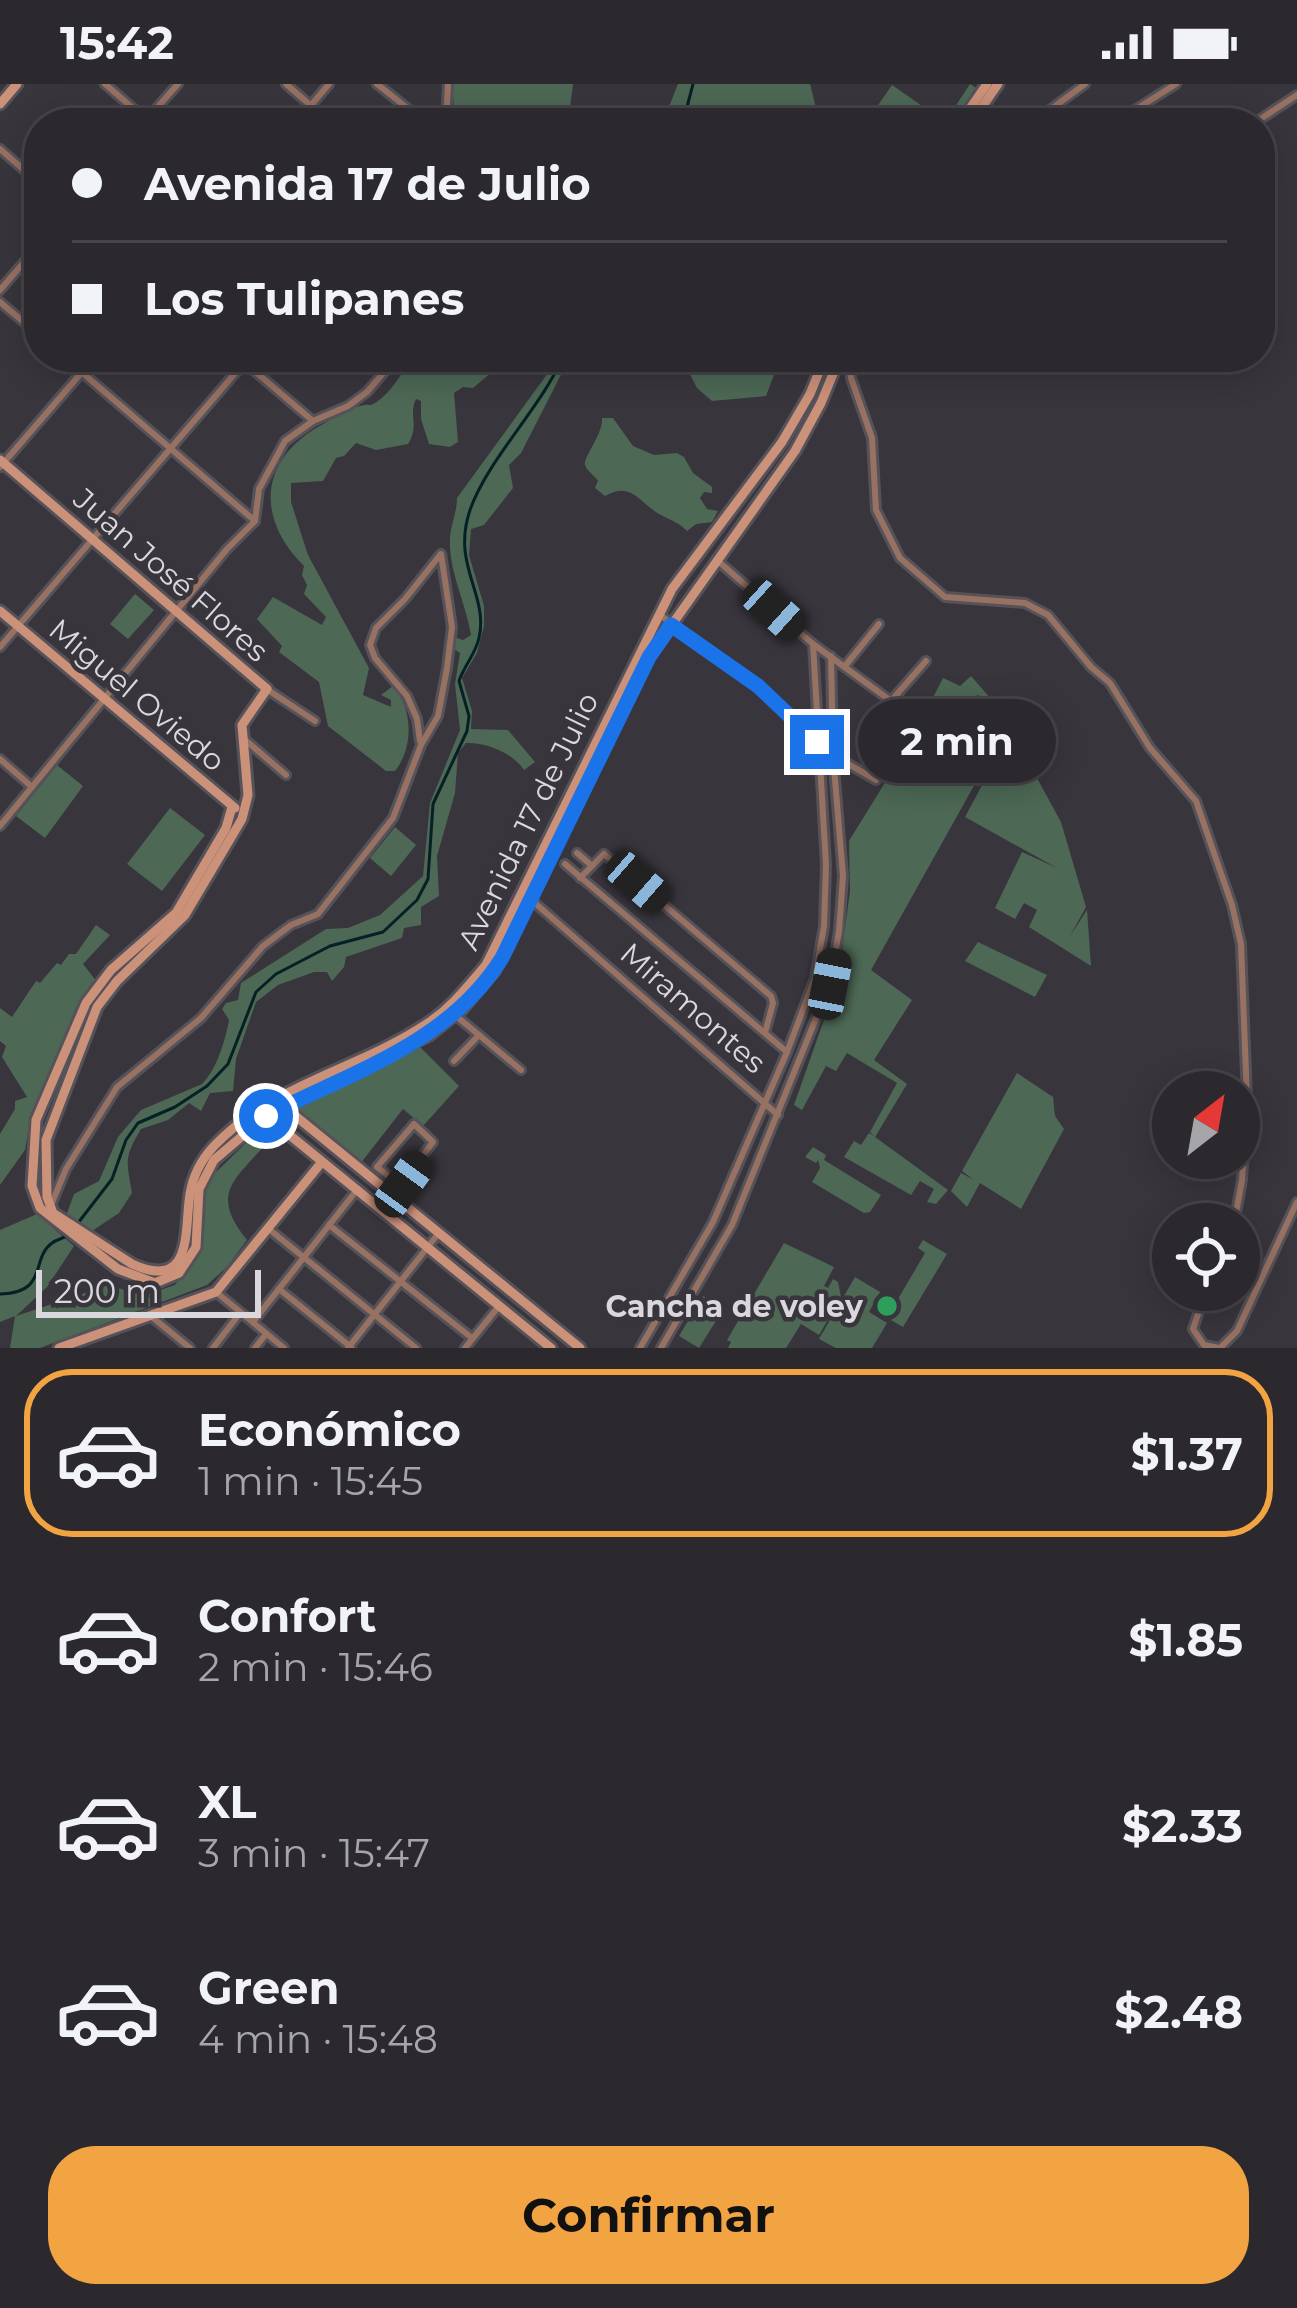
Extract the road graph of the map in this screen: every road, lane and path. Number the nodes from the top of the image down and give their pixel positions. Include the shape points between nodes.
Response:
1 (17, 84) edge
2 (105, 84) edge
3 (178, 84) edge
4 (286, 84) edge
5 (329, 84) edge
6 (377, 84) edge
7 (1085, 84) edge
8 (1176, 84) edge
9 (0, 104) edge
10 (311, 106) junction
11 (132, 108) edge
12 (158, 108) edge
13 (313, 108) edge
14 (407, 108) edge
15 (1053, 108) edge
16 (1140, 108) edge
17 (0, 149) edge
18 (24, 170) edge
19 (24, 262) edge
20 (0, 290) edge
21 (0, 302) edge
22 (24, 322) edge
23 (82, 372) joint
24 (233, 372) edge
25 (258, 372) edge
26 (384, 372) edge
27 (819, 372) edge
28 (837, 372) edge
29 (848, 372) edge
30 (313, 421) junction
31 (171, 448) junction
32 (1, 464) edge
33 (255, 521) junction
34 (93, 539) junction
35 (715, 559) junction
36 (0, 611) edge
37 (176, 611) junction
38 (658, 614) junction
39 (879, 624) dead end
40 (671, 625) junction
41 (18, 626) junction
42 (813, 644) junction
43 (0, 647) edge
44 (832, 656) junction
45 (926, 662) dead end
46 (845, 665) junction
47 (267, 689) junction
48 (104, 699) junction
49 (892, 701) junction
50 (315, 722) dead end
51 (915, 724) dead end
52 (240, 736) junction
53 (817, 742) junction
54 (421, 745) junction
55 (833, 754) junction
56 (0, 759) edge
57 (286, 775) dead end
58 (876, 780) dead end
59 (32, 787) junction
60 (232, 807) junction
61 (245, 811) junction
62 (0, 826) edge
63 (578, 854) dead end
64 (565, 864) dead end
65 (591, 865) junction
66 (580, 878) junction
67 (525, 895) junction
68 (455, 1015) junction
69 (765, 1033) junction
70 (479, 1035) junction
71 (788, 1052) junction
72 (454, 1061) dead end
73 (521, 1070) dead end
74 (276, 1096) junction
75 (766, 1101) junction
76 (284, 1107) junction
77 (261, 1112) junction
78 (778, 1115) junction
79 (321, 1163) junction
80 (734, 1173) junction
81 (752, 1181) junction
82 (384, 1182) junction
83 (356, 1191) junction
84 (1297, 1202) edge
85 (1238, 1203) edge
86 (50, 1205) junction
87 (329, 1225) junction
88 (270, 1230) junction
89 (438, 1234) junction
90 (428, 1248) junction
91 (304, 1257) junction
92 (685, 1274) junction
93 (401, 1282) junction
94 (700, 1282) junction
95 (279, 1289) junction
96 (216, 1292) junction
97 (499, 1306) junction
98 (1199, 1311) edge
99 (241, 1312) junction
100 (375, 1314) junction
101 (152, 1317) junction
102 (253, 1322) junction
103 (266, 1334) junction
104 (472, 1338) junction
105 (350, 1347) edge
106 (59, 1348) edge
107 (190, 1348) edge
108 (213, 1348) edge
109 (256, 1348) edge
110 (284, 1348) edge
111 (416, 1348) edge
112 (465, 1348) edge
113 (551, 1348) edge
114 (580, 1348) edge
115 (640, 1348) edge
116 (661, 1348) edge
117 (1220, 1348) edge

1 - 9 main road
2 - 11 street
3 - 12 street
4 - 10 street
5 - 10 street
6 - 14 street
7 - 15 street
8 - 16 street
10 - 13 street
17 - 18 street
19 - 20 street
21 - 22 street
23 - 31 street
23 - 32 street
24 - 31 street
25 - 30 street
26 - 30 street via 348,406
27 - 38 main road, Avenida 17 de Julio via 782,442
28 - 35 main road, Avenida 17 de Julio via 795,451
29 - 85 street via 872,438 876,509 900,558 945,597 1025,603 1048,614 1110,682 1150,748 1196,800 1241,944 1247,1100
30 - 33 street via 278,450 259,489
31 - 33 street
31 - 34 street
32 - 34 main road, Juan José Flores
33 - 37 street
34 - 37 main road, Juan José Flores
34 - 41 street
35 - 40 main road, Avenida 17 de Julio
35 - 42 street
36 - 41 main road, Miguel Oviedo
37 - 47 main road, Juan José Flores
37 - 48 street
38 - 40 street
38 - 67 main road, Avenida 17 de Julio
39 - 46 street
40 - 53 street via 758,686
40 - 67 main road, Avenida 17 de Julio
41 - 43 street
41 - 48 main road, Miguel Oviedo
42 - 44 street
42 - 53 street
44 - 46 street
44 - 55 street
45 - 49 street
46 - 49 street
47 - 50 street, Juan José Flores
47 - 52 main road
48 - 59 street
48 - 60 main road, Miguel Oviedo
49 - 51 street
52 - 57 street
52 - 61 main road
53 - 55 street
53 - 71 street via 824,926
54 - 54 street via 407,696 370,645 440,554 452,627 438,716
54 - 86 street via 393,818 339,889 318,914 263,946 191,1028 117,1087
55 - 58 street
55 - 78 street via 839,932 830,984
56 - 59 street
59 - 62 street
60 - 61 main road, Miguel Oviedo
60 - 86 main road via 176,914 111,970 79,1014 33,1138 32,1186
61 - 86 main road via 185,916 97,1007 46,1140
63 - 65 street
64 - 66 street
65 - 66 street
65 - 69 street via 604,854 771,996
66 - 69 street
67 - 68 main road, Avenida 17 de Julio via 495,970
67 - 74 main road, Avenida 17 de Julio via 453,1004 382,1048
67 - 75 street, Miramontes
68 - 70 street
68 - 76 main road, Avenida 17 de Julio via 418,1042
69 - 71 street
70 - 72 street
70 - 73 street
71 - 75 street
74 - 76 main road
74 - 77 main road, Avenida 17 de Julio
75 - 78 street, Miramontes
75 - 80 street
76 - 77 main road, Avenida 17 de Julio
76 - 82 main road
77 - 79 main road
77 - 86 main road, Avenida 17 de Julio via 214,1145 196,1171 187,1245 173,1266 146,1271 81,1238
78 - 81 street
79 - 83 main road
79 - 88 main road
80 - 81 street
80 - 92 street
81 - 94 street
82 - 82 street via 402,1185 432,1145 416,1124 378,1165
82 - 89 main road
83 - 87 street
83 - 90 main road
84 - 117 street via 1237,1330
87 - 91 street
87 - 93 street
88 - 91 street
88 - 96 main road
89 - 90 street
89 - 114 main road
90 - 93 street
90 - 97 main road
91 - 95 street
91 - 100 street
92 - 94 street
92 - 115 street
93 - 100 street
93 - 104 street
94 - 116 street
95 - 102 street
95 - 105 street
96 - 99 street
96 - 101 main road
97 - 104 street
97 - 113 main road
98 - 117 street via 1193,1329 1204,1345
99 - 102 street
99 - 108 street
100 - 105 street
100 - 111 street
101 - 106 main road
101 - 107 street
102 - 103 street
103 - 109 street
103 - 110 street
104 - 112 street

